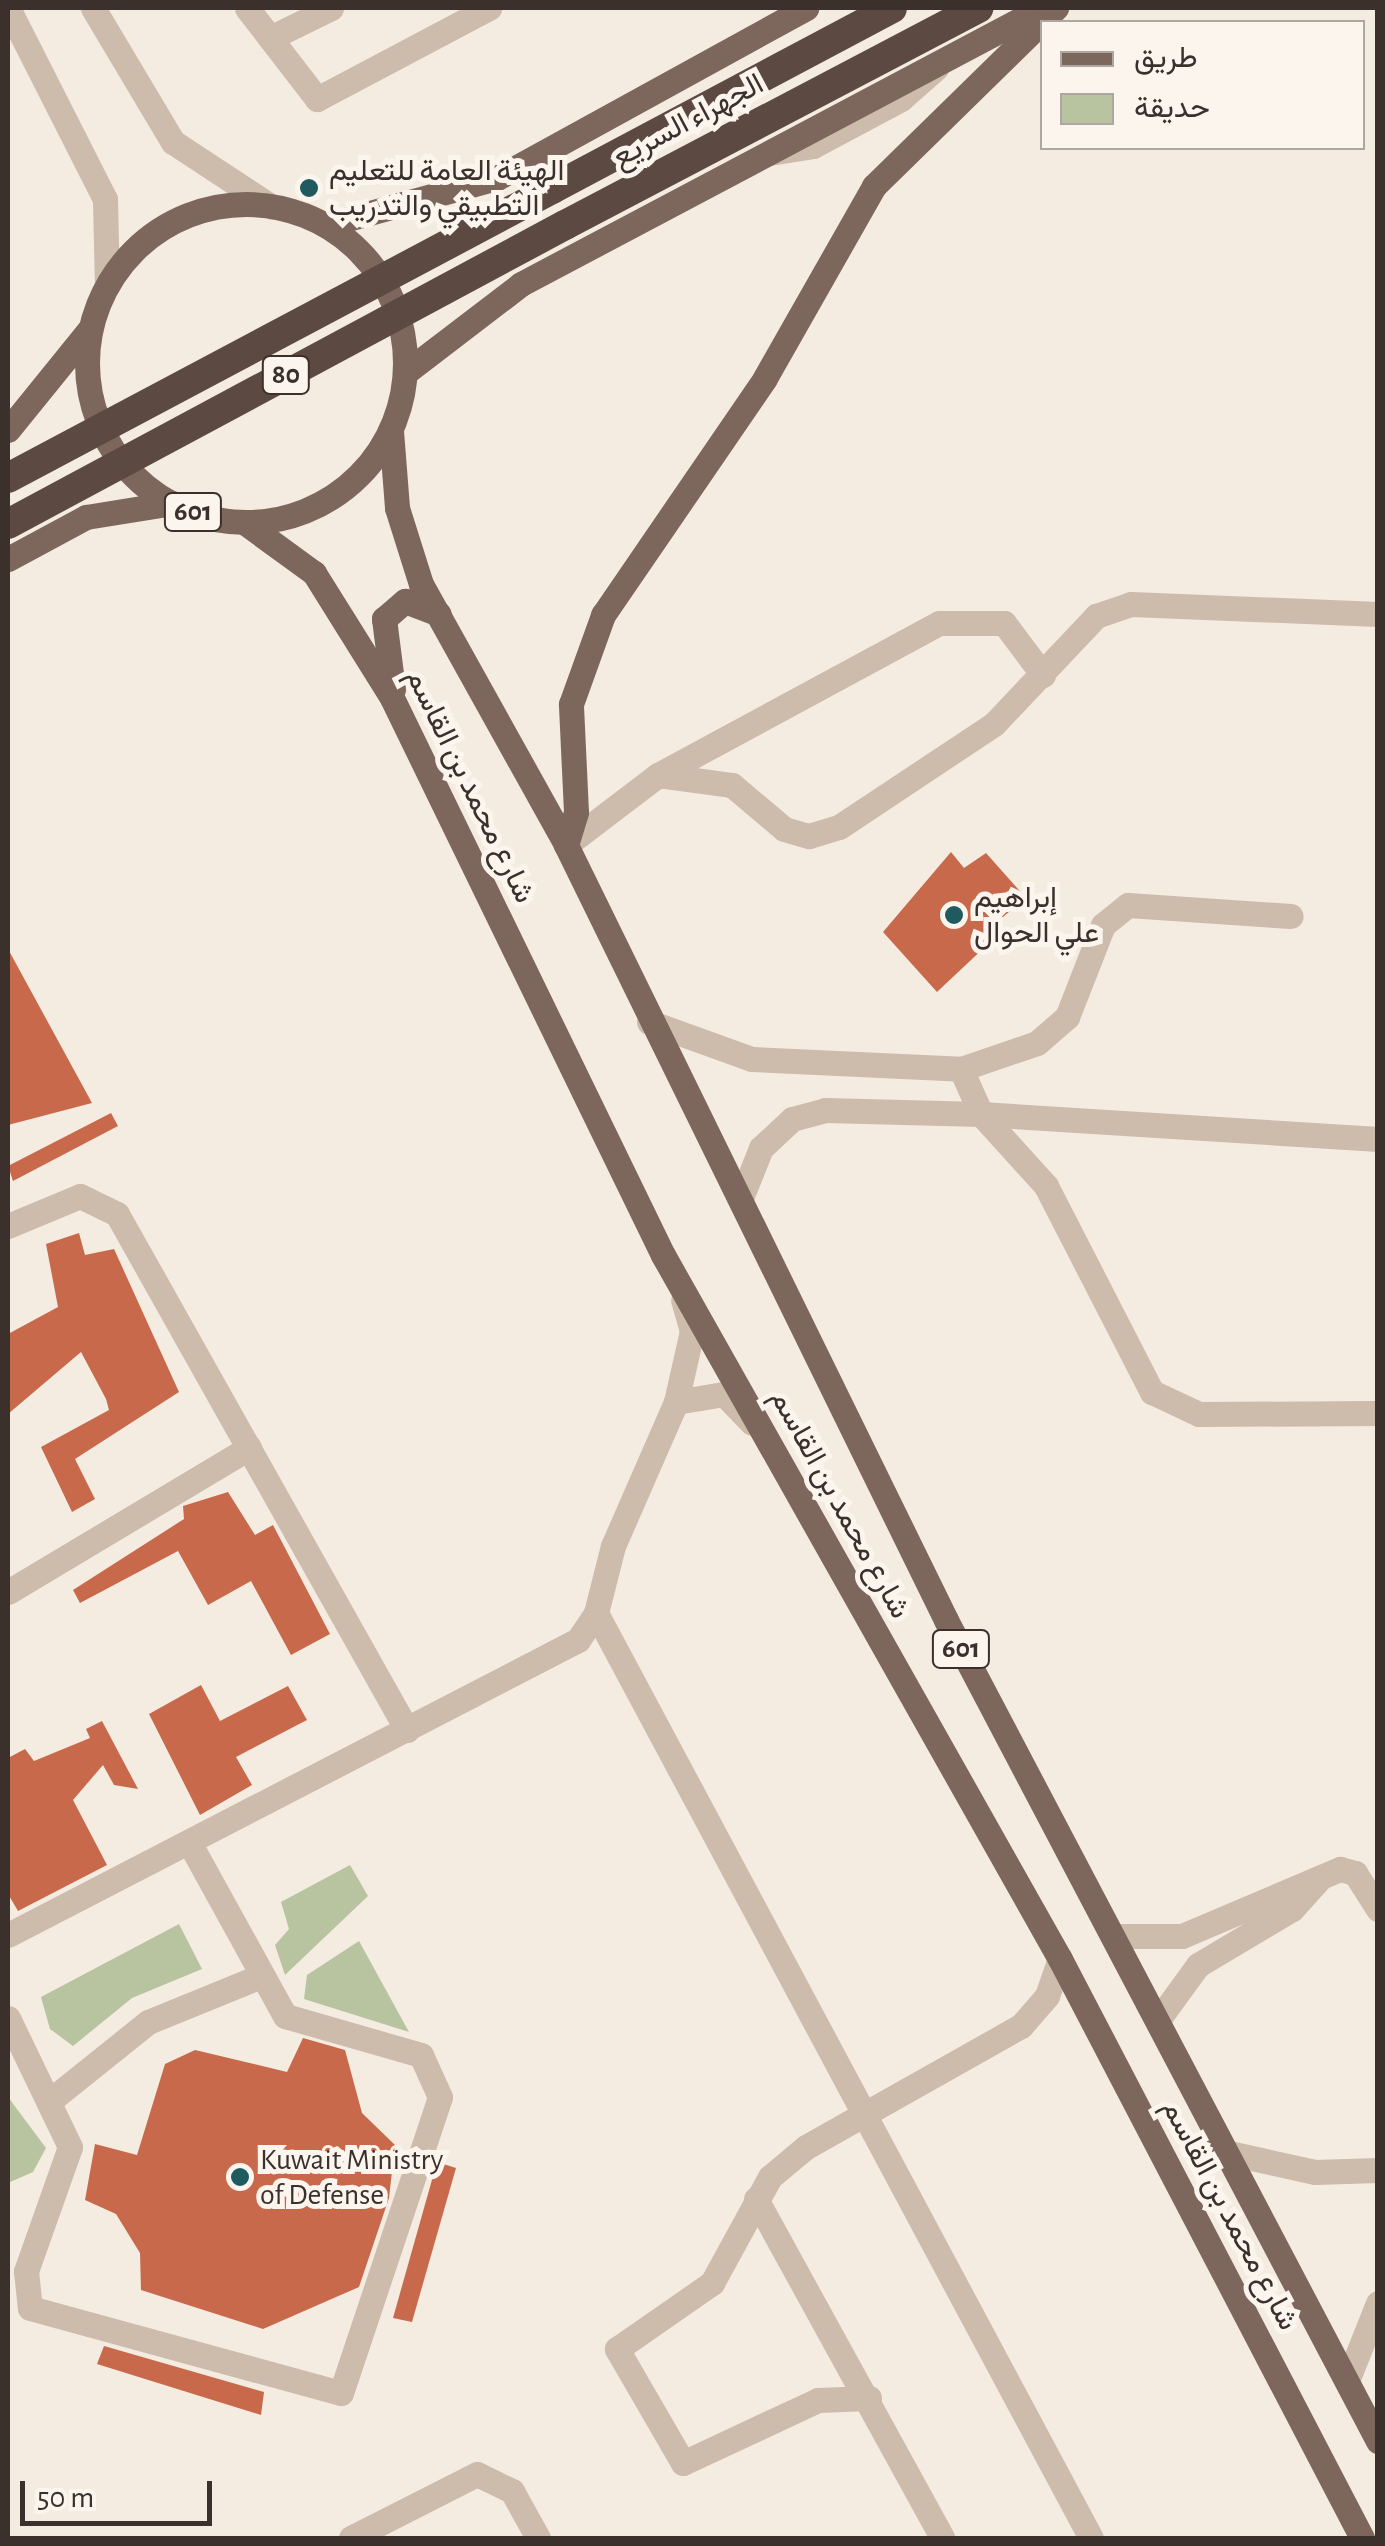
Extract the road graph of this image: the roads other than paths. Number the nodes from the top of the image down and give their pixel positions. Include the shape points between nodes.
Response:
1 (8, 8) edge
2 (93, 8) edge
3 (247, 8) edge
4 (330, 8) edge
5 (488, 8) edge
6 (806, 8) edge
7 (892, 8) edge
8 (978, 8) edge
9 (1042, 8) edge
10 (1040, 24) edge
11 (270, 38) junction
12 (272, 206) junction
13 (326, 226) junction
14 (107, 286) junction
15 (92, 326) junction
16 (406, 372) junction
17 (8, 430) edge
18 (390, 431) junction
19 (8, 478) edge
20 (172, 503) junction
21 (244, 522) junction
22 (8, 524) edge
23 (8, 558) edge
24 (438, 614) junction
25 (1378, 614) edge
26 (1044, 675) junction
27 (392, 698) junction
28 (658, 775) junction
29 (566, 845) junction
30 (1291, 916) dead end
31 (649, 1022) junction
32 (961, 1069) junction
33 (982, 1114) junction
34 (1378, 1140) edge
35 (742, 1198) junction
36 (8, 1226) edge
37 (677, 1280) junction
38 (676, 1402) junction
39 (1378, 1412) edge
40 (771, 1443) junction
41 (249, 1448) junction
42 (8, 1592) edge
43 (596, 1613) junction
44 (407, 1730) junction
45 (189, 1842) junction
46 (1320, 1878) junction
47 (1378, 1908) edge
48 (8, 1935) edge
49 (1114, 1936) junction
50 (1060, 1959) junction
51 (258, 1977) junction
52 (8, 2018) edge
53 (1158, 2020) junction
54 (52, 2099) junction
55 (862, 2113) junction
56 (1228, 2153) junction
57 (1378, 2170) edge
58 (756, 2199) junction
59 (1378, 2302) edge
60 (1347, 2381) junction
61 (869, 2398) junction
62 (1378, 2441) edge
63 (351, 2538) edge
64 (538, 2538) edge
65 (942, 2538) edge
66 (1091, 2538) edge
67 (1362, 2538) edge

1 - 14 street via 105,199
2 - 12 street via 173,142
3 - 11 street
4 - 11 street
5 - 11 street via 317,98
6 - 13 main road, الجهراء السريع via 497,178
7 - 19 highway, الجهراء السريع / 80, bridge
8 - 22 highway, الجهراء السريع / 80, bridge
9 - 16 main road via 521,284
10 - 29 main road via 874,186 765,378 603,615 571,704 576,812
12 - 13 main road, 601
12 - 14 main road, 601 via 216,208 165,227
13 - 16 main road, 601 via 387,288
14 - 15 main road, 601
15 - 17 main road
15 - 20 main road, 601 via 88,385 102,428 125,466
16 - 18 main road, 601
18 - 21 main road, 601 via 331,498
18 - 24 main road, شارع محمد بن القاسم / 601 via 408,552
20 - 21 main road, 601
20 - 23 main road via 86,517
21 - 27 main road, شارع محمد بن القاسم / 601 via 314,573
24 - 27 main road via 405,601 384,618
24 - 29 main road, شارع محمد بن القاسم / 601
25 - 26 street via 1131,604 1096,616
26 - 28 street via 1004,623 938,623
26 - 28 street via 994,724 839,827 809,836 784,829 732,785
27 - 37 main road, شارع محمد بن القاسم / 601
28 - 29 street
29 - 31 main road, شارع محمد بن القاسم / 601
30 - 32 street via 1128,905 1103,926 1067,1017 1037,1043
31 - 32 street via 752,1059
31 - 35 main road, شارع محمد بن القاسم / 601
32 - 33 street
33 - 34 street
33 - 35 street via 825,1110 792,1119 761,1148
33 - 39 street via 1046,1186 1152,1392 1199,1414
35 - 49 main road, شارع محمد بن القاسم / 601 via 946,1620
36 - 41 street via 80,1196 117,1214
37 - 38 street via 692,1330
37 - 40 main road, شارع محمد بن القاسم / 601
38 - 40 street via 724,1394
38 - 43 street via 613,1546
40 - 50 main road, شارع محمد بن القاسم / 601
41 - 42 street
41 - 44 street
43 - 44 street via 560,1653
43 - 55 street
44 - 45 street
45 - 48 street
45 - 51 street
46 - 47 street via 1355,1873
46 - 49 street via 1182,1936
46 - 53 street via 1292,1909 1198,1965
49 - 53 main road, شارع محمد بن القاسم / 601
50 - 55 street via 1047,1996 1021,2026
50 - 67 main road, شارع محمد بن القاسم / 601
51 - 54 street via 148,2022
51 - 54 street via 285,2016 421,2056 440,2098 341,2393 30,2308 26,2271 70,2147
52 - 54 street
53 - 56 main road, شارع محمد بن القاسم / 601
55 - 58 street via 806,2147
55 - 66 street
56 - 57 street via 1315,2172
56 - 60 main road, شارع محمد بن القاسم / 601
58 - 61 street
58 - 61 street via 712,2283 620,2344 617,2362 683,2463 818,2400
59 - 60 street
60 - 62 main road, شارع محمد بن القاسم / 601
61 - 65 street
63 - 64 street via 477,2474 512,2492

